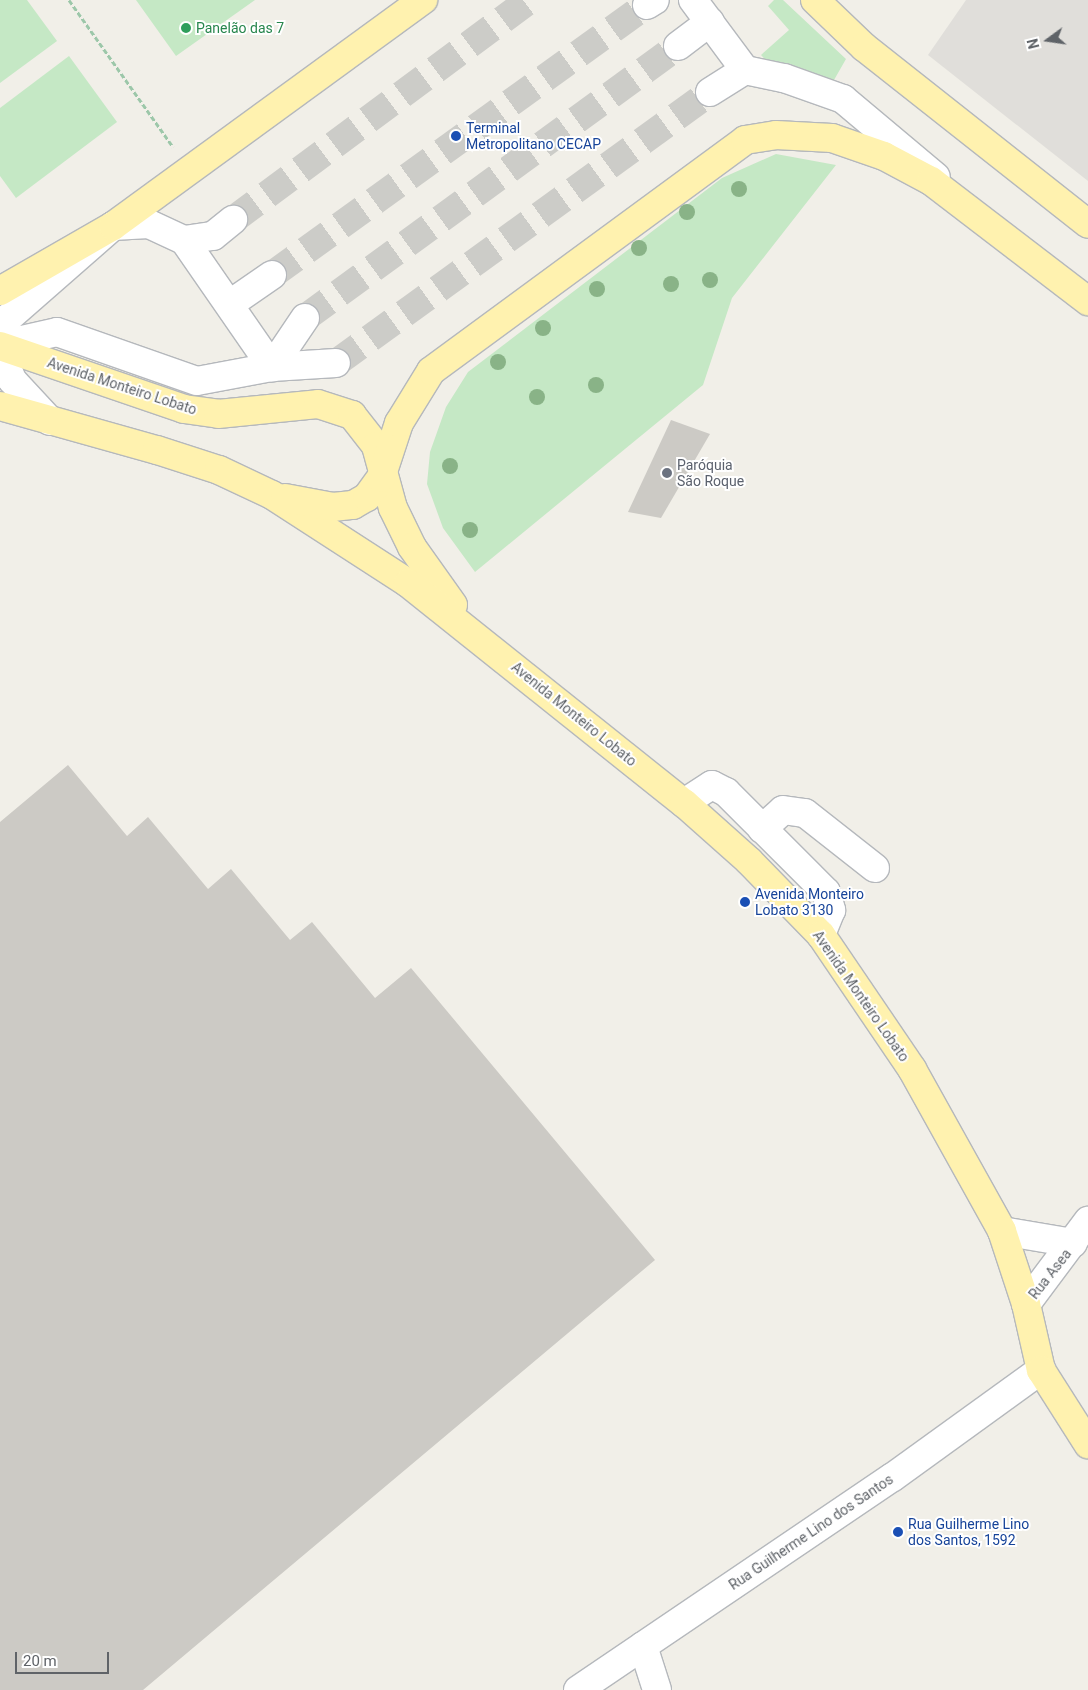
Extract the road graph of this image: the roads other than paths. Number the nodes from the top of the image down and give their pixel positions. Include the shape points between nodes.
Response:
1 (423, 0) edge
2 (693, 0) edge
3 (815, 0) edge
4 (710, 22) junction
5 (678, 46) tunnel mouth
6 (745, 70) junction
7 (710, 92) tunnel mouth
8 (233, 220) tunnel mouth
9 (1088, 224) edge
10 (113, 226) junction
11 (184, 240) junction
12 (1031, 256) junction
13 (272, 275) tunnel mouth
14 (0, 291) edge
15 (1088, 301) edge
16 (230, 304) junction
17 (305, 318) tunnel mouth
18 (0, 340) edge
19 (0, 345) edge
20 (0, 350) edge
21 (336, 363) tunnel mouth
22 (272, 367) junction
23 (0, 406) edge
24 (50, 421) junction
25 (383, 468) junction
26 (272, 495) junction
27 (495, 650) junction
28 (684, 803) junction
29 (762, 829) junction
30 (875, 868) dead end
31 (821, 936) junction
32 (1088, 1221) edge
33 (1002, 1231) junction
34 (1073, 1243) junction
35 (1026, 1304) junction
36 (1041, 1370) junction
37 (1088, 1444) edge
38 (643, 1646) junction
39 (578, 1690) edge
40 (657, 1690) edge

1 - 10 main road
2 - 4 street
3 - 9 main road via 864,47
4 - 5 street
4 - 6 street
6 - 7 street
6 - 12 street via 784,78 843,99
8 - 11 street via 213,236
10 - 11 street via 149,224
10 - 14 main road
10 - 18 street via 8,318
11 - 16 street
12 - 15 main road
12 - 25 main road via 931,180 884,156 832,138 776,136 744,140 432,371 399,423
13 - 16 street
16 - 22 street
17 - 22 street
19 - 22 street via 57,332 197,381
19 - 25 main road, Avenida Monteiro Lobato via 184,409 218,414 318,404 337,407 366,428
20 - 24 street via 12,380
21 - 22 street
23 - 24 main road, Avenida Monteiro Lobato
24 - 26 main road, Avenida Monteiro Lobato via 166,453
25 - 26 main road via 376,488 353,505 333,507
25 - 27 main road, Avenida Monteiro Lobato via 394,508 412,547 439,590
26 - 27 main road, Avenida Monteiro Lobato via 408,583
27 - 28 main road, Avenida Monteiro Lobato
28 - 29 street via 712,785 726,792
28 - 31 main road, Avenida Monteiro Lobato
29 - 30 street via 783,810 799,811
29 - 31 street via 826,892 831,910
31 - 33 main road, Avenida Monteiro Lobato via 912,1068
32 - 34 street, Rua Asea
33 - 34 street, Rua Asea
33 - 35 main road, Avenida Monteiro Lobato
34 - 35 street, Rua Asea
35 - 36 main road, Avenida Monteiro Lobato
36 - 37 main road, Avenida Monteiro Lobato
36 - 38 street, Rua Guilherme Lino dos Santos
38 - 39 street, Rua Guilherme Lino dos Santos
38 - 40 street

